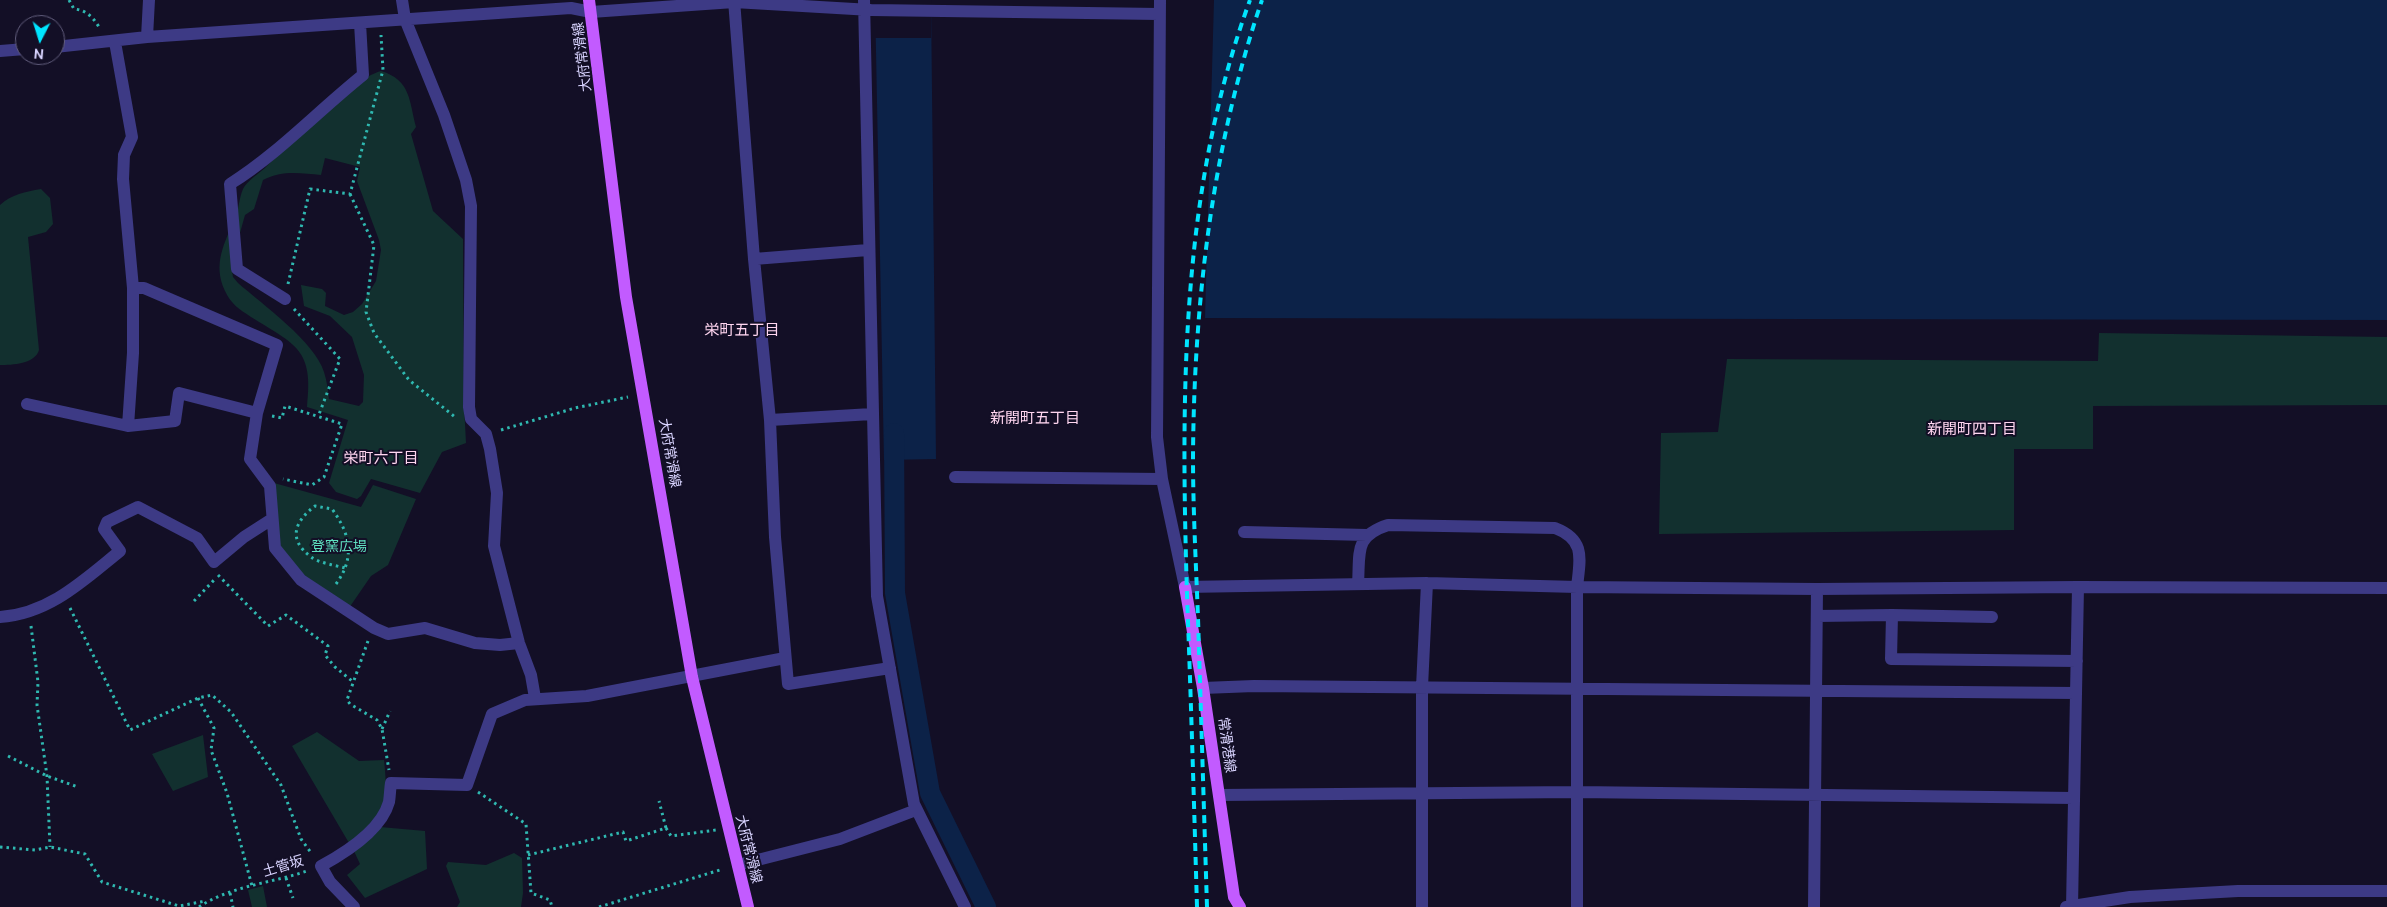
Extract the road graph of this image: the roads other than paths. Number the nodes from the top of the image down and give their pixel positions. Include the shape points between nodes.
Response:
1 (149, 0) edge
2 (402, 0) edge
3 (1160, 0) edge
4 (734, 1) edge
5 (590, 6) edge
6 (866, 7) edge
7 (1160, 14) junction
8 (405, 19) junction
9 (360, 23) junction
10 (147, 37) junction
11 (111, 42) junction
12 (65, 46) edge
13 (15, 50) edge
14 (0, 51) edge
15 (868, 250) junction
16 (754, 259) junction
17 (133, 288) junction
18 (285, 299) road end
19 (27, 404) dead end
20 (256, 413) junction
21 (872, 414) junction
22 (770, 420) junction
23 (128, 426) junction
24 (955, 477) dead end
25 (1162, 479) junction
26 (272, 519) junction
27 (1244, 532) dead end
28 (1368, 535) junction
29 (1427, 583) junction
30 (1358, 584) junction
31 (1185, 587) junction
32 (1577, 587) junction
33 (2078, 587) junction
34 (2387, 588) edge
35 (1817, 589) junction
36 (1892, 615) junction
37 (1817, 616) junction
38 (0, 617) edge
39 (1992, 617) dead end
40 (519, 643) junction
41 (785, 658) junction
42 (2077, 661) junction
43 (890, 668) junction
44 (692, 676) junction
45 (1422, 687) junction
46 (1203, 688) junction
47 (1577, 690) junction
48 (1816, 691) junction
49 (2076, 693) junction
50 (535, 698) junction
51 (1577, 792) junction
52 (1422, 793) junction
53 (1219, 795) junction
54 (1815, 795) junction
55 (2074, 798) junction
56 (916, 810) junction
57 (738, 865) junction
58 (2387, 891) edge
59 (2070, 906) edge
60 (354, 907) edge
61 (748, 907) edge
62 (965, 907) edge
63 (1240, 907) edge
64 (1422, 907) edge
65 (1577, 907) edge
66 (1814, 907) edge

1 - 10 street
2 - 8 street
3 - 7 street
4 - 5 street
4 - 6 street
4 - 16 street
5 - 8 street
5 - 44 main road, 大府常滑線 via 626,297
6 - 7 street
6 - 15 street
7 - 25 street via 1157,437
8 - 9 street
8 - 40 street via 466,180 471,214 469,407 471,419 486,434 497,493 494,546
9 - 10 street
9 - 18 street via 363,76 258,166 230,184 237,270
10 - 11 street
11 - 12 street
11 - 17 street via 132,137 124,155 123,178
13 - 14 street
15 - 16 street
15 - 21 street
16 - 22 street
17 - 20 street via 144,288 277,345
17 - 23 street
19 - 23 street
20 - 23 street via 179,394 175,421
20 - 26 street via 250,459 270,486
21 - 22 street
21 - 43 street via 876,596
22 - 41 street
24 - 25 street
25 - 31 street
26 - 38 street via 214,562 197,538 138,507 107,522 104,529 120,551 64,597 29,611
26 - 40 street via 276,548 301,580 374,628 388,634 425,628 475,643 500,646
27 - 28 street
28 - 30 street via 1363,540 1359,555
28 - 32 street via 1372,530 1388,525 1556,528 1568,533 1578,544
29 - 30 street
29 - 32 street
29 - 45 street
30 - 31 street
31 - 46 main road, 常滑港線
32 - 35 street
32 - 47 street
33 - 34 street
33 - 35 street
33 - 42 street
35 - 37 street
36 - 37 street
36 - 39 street
36 - 42 street via 1891,659
37 - 48 street
40 - 50 street via 531,675
41 - 43 street via 788,684
41 - 44 street
42 - 49 street
43 - 56 street
44 - 50 street via 587,696
44 - 57 main road, 大府常滑線
45 - 46 street
45 - 47 street
45 - 52 street
46 - 53 main road, 常滑港線
47 - 48 street
47 - 51 street
48 - 49 street
48 - 54 street
49 - 55 street
50 - 60 street via 492,714 468,785 391,783 388,804 379,822 370,832 321,866 330,882
51 - 52 street
51 - 54 street
51 - 65 street
52 - 53 street
52 - 64 street
53 - 63 main road, 常滑港線 via 1234,897
54 - 55 street
54 - 66 street
55 - 59 street
56 - 57 street via 840,839
56 - 62 street
57 - 61 main road, 大府常滑線
58 - 59 street via 2238,891 2130,897

